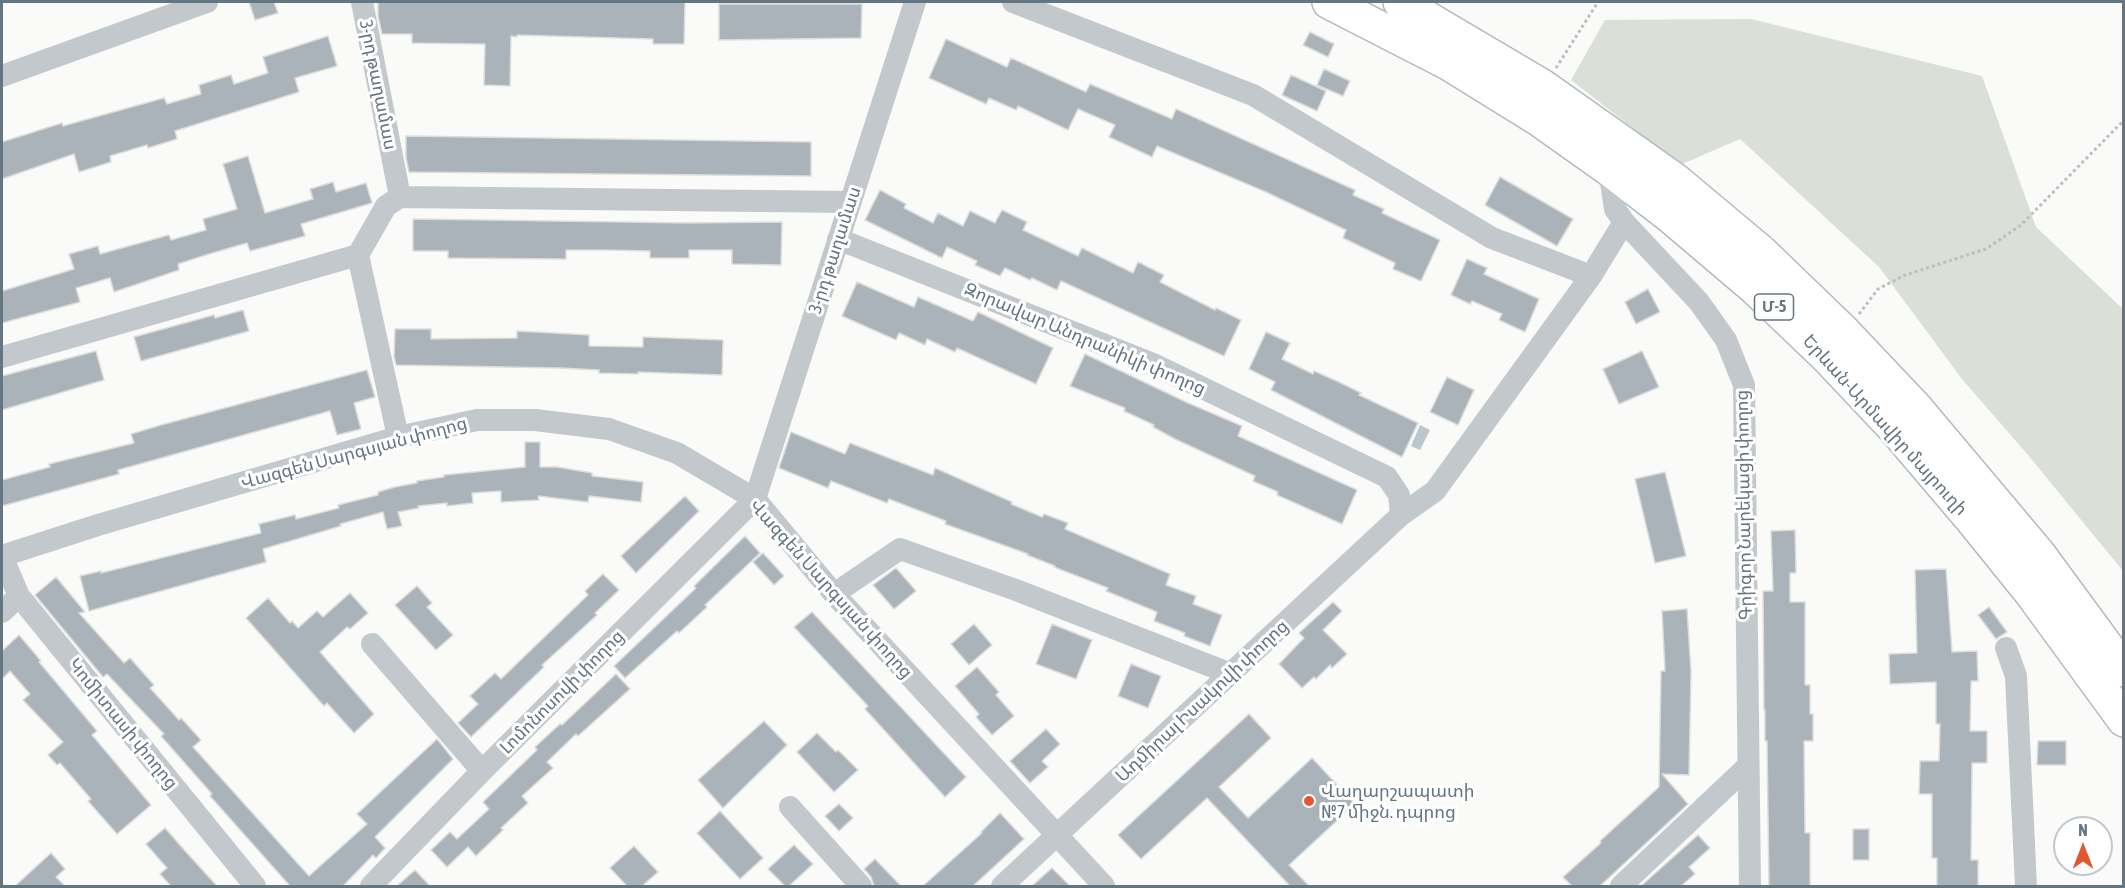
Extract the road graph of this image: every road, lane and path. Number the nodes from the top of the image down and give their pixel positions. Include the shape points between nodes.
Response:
1 (207, 2) edge
2 (362, 2) edge
3 (915, 2) edge
4 (1014, 2) edge
5 (1329, 2) edge
6 (1400, 2) edge
7 (1598, 2) edge
8 (2, 76) edge
9 (1542, 86) junction
10 (2124, 120) edge
11 (1609, 169) junction
12 (400, 197) junction
13 (850, 202) junction
14 (1624, 222) junction
15 (838, 239) junction
16 (358, 255) junction
17 (1591, 276) junction
18 (1835, 344) junction
19 (2, 357) edge
20 (398, 437) junction
21 (755, 499) junction
22 (1401, 515) junction
23 (2, 556) edge
24 (834, 594) junction
25 (19, 596) junction
26 (2, 612) edge
27 (372, 644) dead end
28 (2006, 648) dead end
29 (2124, 670) edge
30 (1231, 674) junction
31 (2124, 720) edge
32 (1748, 766) junction
33 (482, 771) junction
34 (790, 807) dead end
35 (1056, 836) junction
36 (375, 885) edge
37 (255, 886) edge
38 (861, 886) edge
39 (1002, 886) edge
40 (1104, 886) edge
41 (1621, 886) edge
42 (1750, 886) edge
43 (2026, 886) edge

1 - 8 street
2 - 12 street, 3-րդ թաղամաս
3 - 13 street, 3-րդ թաղամաս
4 - 17 street via 1253,95 1492,238
5 - 11 highway, Երևան-Արմավիր մայրուղի / Մ-5 via 1496,91
6 - 9 highway, Երևան-Արմավիր մայրուղի / Մ-5
7 - 9 path
9 - 18 highway, Երևան-Արմավիր մայրուղի / Մ-5 via 1675,180 1761,252
10 - 18 path via 2021,225 1986,249 1905,275 1878,289
11 - 14 street, Գրիգոր Նարեկացի փողոց via 1615,209
11 - 18 highway, Երևան-Արմավիր մայրուղի / Մ-5
12 - 13 street
12 - 16 street via 387,206
13 - 15 street, 3-րդ թաղամաս
14 - 17 street, Ադմիրալ Իսակովի փողոց
14 - 32 street, Գրիգոր Նարեկացի փողոց via 1699,302 1726,340 1744,385
15 - 21 street, 3-րդ թաղամաս
15 - 22 street, Զորավար Անդրանիկի փողոց via 1153,364 1377,472 1387,477 1398,495
16 - 19 street
16 - 20 street
17 - 22 street, Ադմիրալ Իսակովի փողոց via 1435,491
18 - 29 highway, Երևան-Արմավիր մայրուղի / Մ-5 via 1916,408 2038,553
18 - 31 highway, Երևան-Արմավիր մայրուղի / Մ-5 via 1895,429 2039,604
20 - 21 street, Վազգեն Սարգսյան փողոց via 477,420 535,420 609,429 677,453
20 - 23 street, Վազգեն Սարգսյան փողոց
21 - 24 street, Վազգեն Սարգսյան փողոց
21 - 33 street, Լոմոնոսովի փողոց
22 - 30 street, Ադմիրալ Իսակովի փողոց
23 - 25 street, Կոմիտասի փողոց
24 - 30 street via 900,549
24 - 35 street, Վազգեն Սարգսյան փողոց
25 - 26 street
25 - 37 street, Կոմիտասի փողոց
27 - 33 street
28 - 43 street via 2016,676
30 - 35 street, Ադմիրալ Իսակովի փողոց
32 - 41 street
32 - 42 street, Գրիգոր Նարեկացի փողոց
33 - 36 street, Լոմոնոսովի փողոց
34 - 38 street
35 - 39 street, Ադմիրալ Իսակովի փողոց
35 - 40 street, Վազգեն Սարգսյան փողոց

